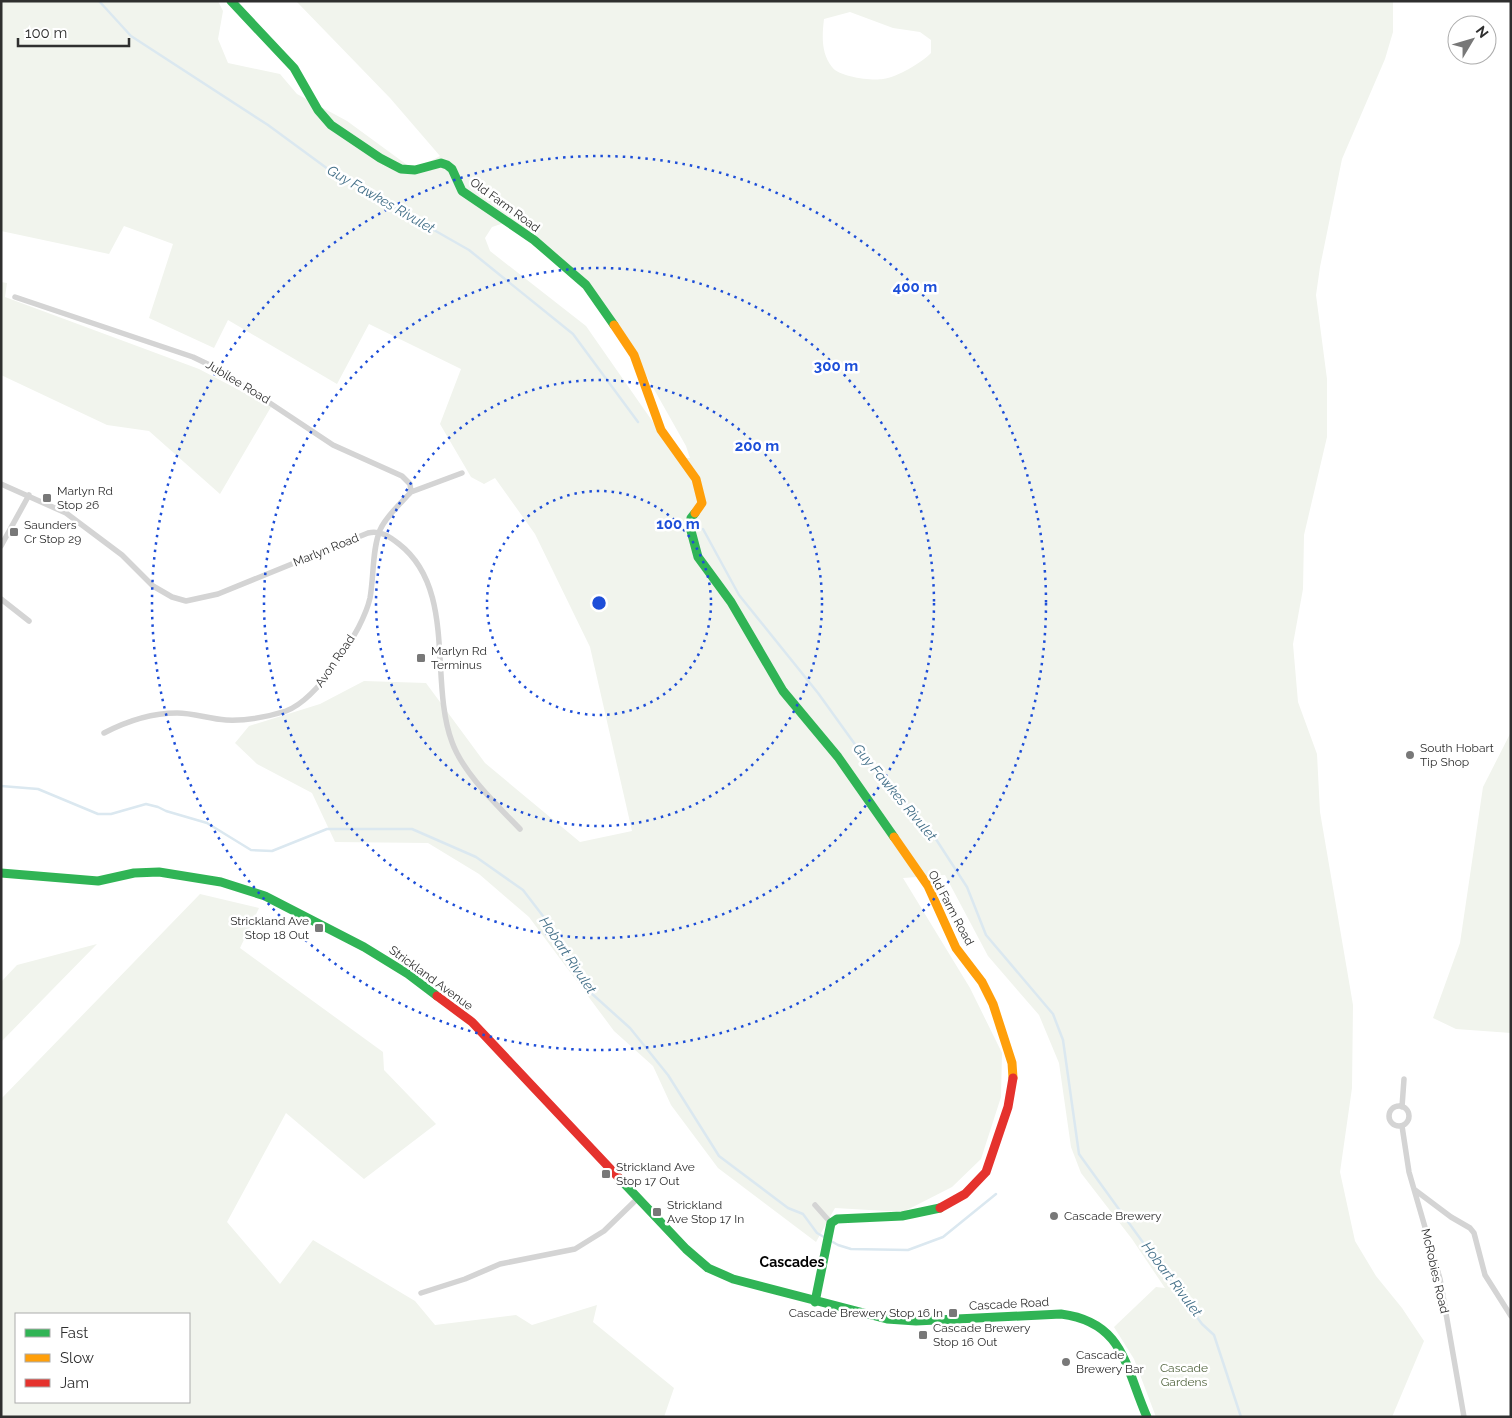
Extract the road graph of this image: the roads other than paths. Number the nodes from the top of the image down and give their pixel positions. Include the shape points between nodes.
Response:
1 (231, 1) edge
2 (16, 297) dead end
3 (462, 474) dead end
4 (1, 484) edge
5 (411, 492) junction
6 (28, 495) junction
7 (379, 532) junction
8 (1, 546) edge
9 (1, 599) edge
10 (29, 621) dead end
11 (104, 733) dead end
12 (520, 829) dead end
13 (1, 873) edge
14 (1404, 1079) dead end
15 (1402, 1107) junction
16 (1402, 1126) junction
17 (1414, 1190) junction
18 (637, 1199) junction
19 (815, 1205) dead end
20 (831, 1223) junction
21 (421, 1293) dead end
22 (815, 1302) junction
23 (1511, 1316) edge
24 (1147, 1417) edge
25 (1464, 1417) edge

1 - 20 street, Old Farm Road via 294,68 318,110 331,125 402,169 415,170 441,163 447,165 462,191 534,240 586,285 634,355 661,430 696,479 702,504 691,518 690,527 698,557 731,602 773,676 838,757 928,886 950,937 982,982 993,1004 1002,1026 1013,1078 1008,1107 986,1172 965,1194 936,1209 902,1216 837,1219
2 - 5 street, Jubilee Road via 220,370 333,445 402,476 410,484
3 - 5 street
4 - 6 street, Marlyn Road
5 - 7 street
6 - 7 street, Marlyn Road via 66,512 122,555 153,586 186,601 212,596 368,533
6 - 8 street
7 - 11 street, Avon Road via 365,613 331,669 306,699 288,710 264,717 226,720 188,714 156,715 132,720
7 - 12 street via 411,554 430,588 446,714 456,752
9 - 10 street
13 - 18 street, Strickland Avenue via 92,881 159,872 221,882 282,904 393,964 462,1014
14 - 15 street
15 - 16 street via 1409,1116
15 - 16 street via 1392,1110 1390,1118 1393,1124
16 - 17 street, McRobies Road
17 - 23 street via 1450,1218 1470,1228 1485,1275
17 - 25 street, McRobies Road via 1440,1279
18 - 21 street via 604,1231 575,1249 506,1262
18 - 22 street, Strickland Avenue via 708,1268 733,1279
19 - 20 street
20 - 22 street
22 - 24 street, Cascade Road via 897,1320 1061,1314 1085,1317 1104,1330 1119,1348

